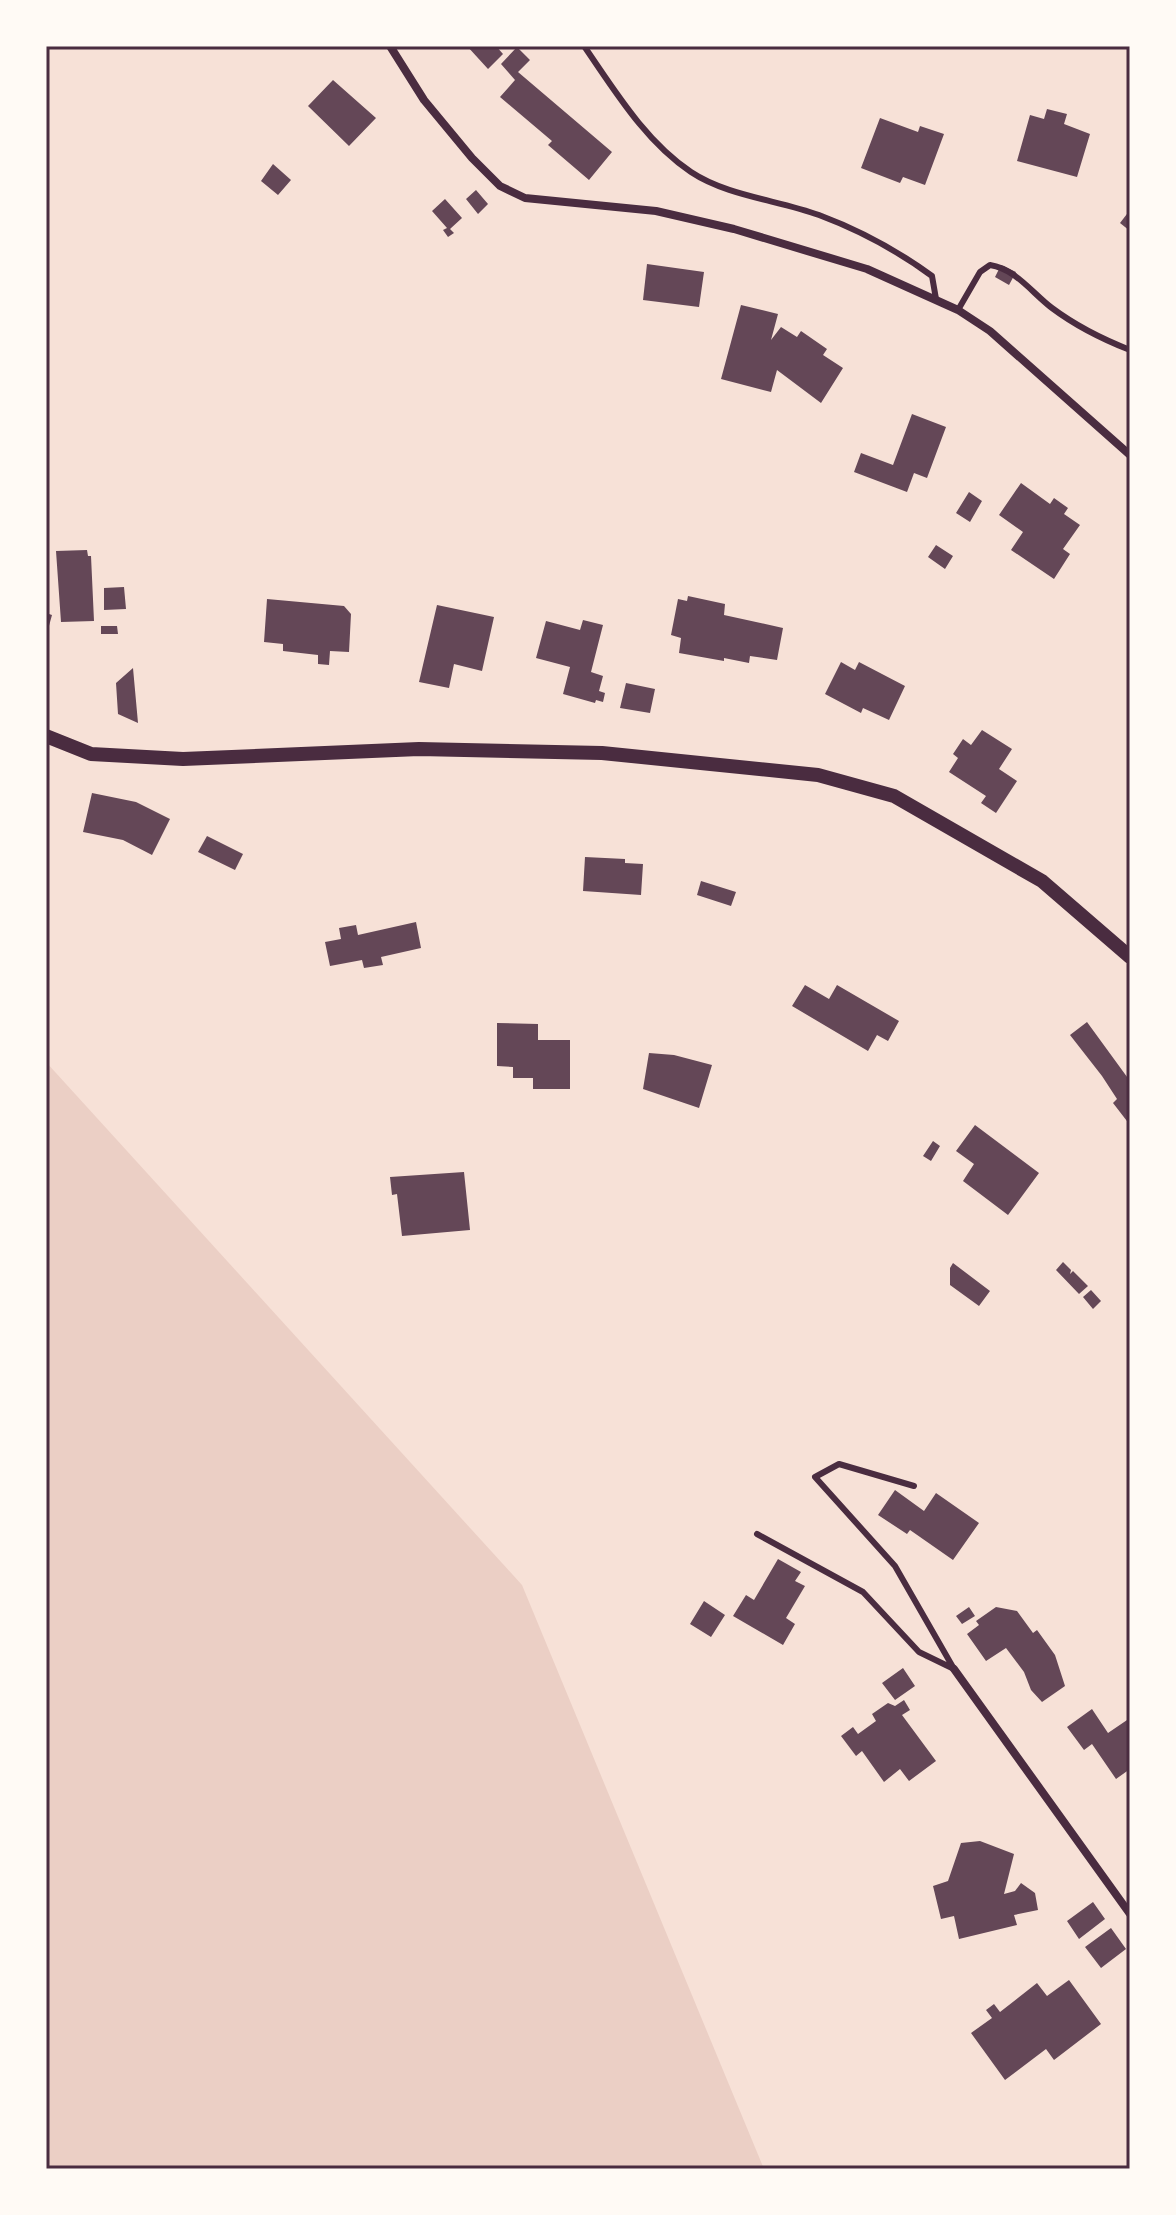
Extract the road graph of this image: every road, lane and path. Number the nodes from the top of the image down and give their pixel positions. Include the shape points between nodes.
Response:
1 (390, 46) edge
2 (584, 46) edge
3 (936, 299) junction
4 (958, 310) junction
5 (1130, 350) edge
6 (1130, 455) edge
7 (46, 736) edge
8 (1130, 957) edge
9 (914, 1486) dead end
10 (757, 1534) dead end
11 (954, 1669) junction
12 (1130, 1914) edge

1 - 3 street via 424,100 472,158 500,186 525,198 656,211 734,229 867,269
2 - 3 lane via 645,130 693,174 819,216 906,257 932,276
3 - 4 street
4 - 5 lane via 980,272 997,266 1073,322
4 - 6 street via 990,331
7 - 8 street via 91,754 122,756 183,759 419,749 602,753 818,775 894,796 1042,881
9 - 11 lane via 839,1464 815,1477 895,1566
10 - 11 lane via 863,1592 919,1652
11 - 12 street

